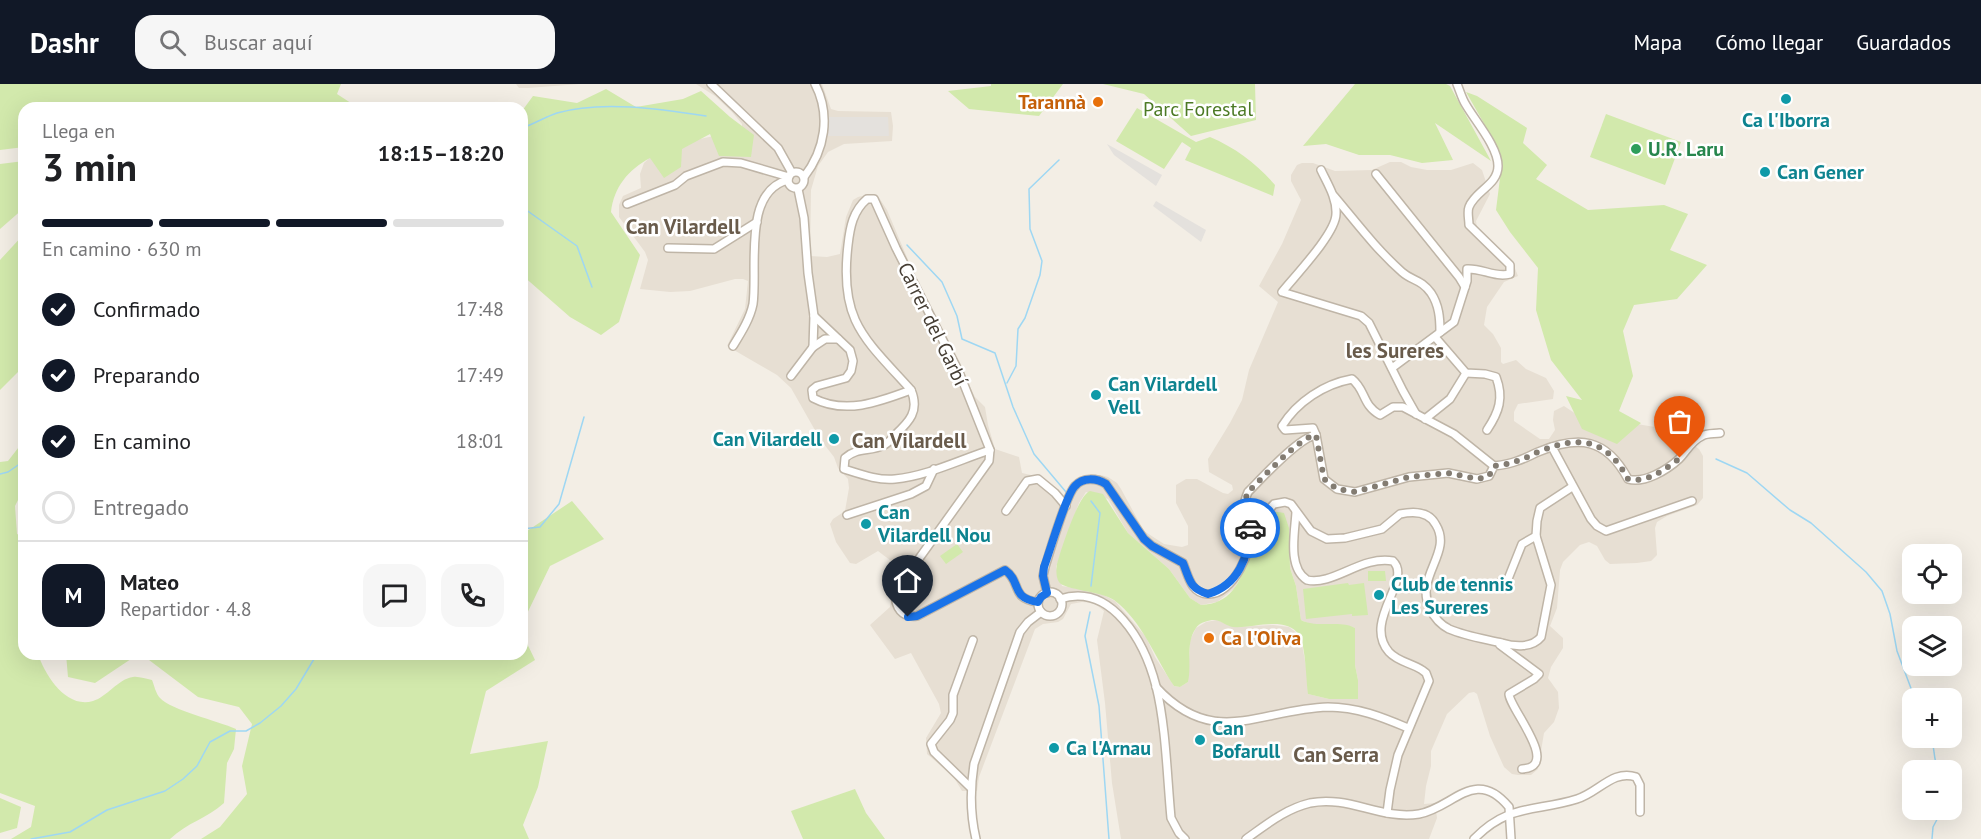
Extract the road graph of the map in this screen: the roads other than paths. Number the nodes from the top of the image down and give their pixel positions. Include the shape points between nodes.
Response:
1 (711, 84) edge
2 (815, 84) edge
3 (1457, 84) edge
4 (1320, 170) dead end
5 (1376, 174) dead end
6 (790, 176) junction
7 (804, 177) junction
8 (798, 189) junction
9 (1333, 195) junction
10 (627, 204) dead end
11 (757, 222) junction
12 (668, 248) dead end
13 (1465, 287) junction
14 (814, 316) junction
15 (1438, 335) junction
16 (838, 339) junction
17 (733, 346) dead end
18 (813, 347) junction
19 (1392, 368) junction
20 (1466, 374) junction
21 (791, 376) dead end
22 (911, 390) junction
23 (1416, 414) junction
24 (1425, 419) junction
25 (1487, 430) dead end
26 (1720, 433) dead end
27 (1316, 435) junction
28 (1552, 447) junction
29 (990, 450) junction
30 (1494, 466) junction
31 (934, 469) junction
32 (1572, 487) junction
33 (1692, 501) dead end
34 (1066, 506) junction
35 (1006, 511) dead end
36 (1296, 512) junction
37 (847, 515) dead end
38 (1251, 529) junction
39 (1536, 536) junction
40 (1496, 585) dead end
41 (1047, 593) junction
42 (1060, 598) junction
43 (1038, 602) junction
44 (1041, 612) junction
45 (973, 640) dead end
46 (1495, 642) junction
47 (1156, 687) junction
48 (1408, 728) junction
49 (1522, 769) dead end
50 (970, 787) junction
51 (1640, 812) dead end
52 (1387, 813) junction
53 (1509, 814) junction
54 (976, 839) edge
55 (1185, 839) edge
56 (1246, 839) edge
57 (1474, 839) edge
58 (1511, 839) edge

1 - 6 street via 778,148
2 - 7 street via 821,95 825,131 813,165
3 - 13 street via 1498,166 1489,186 1468,209 1469,225 1510,266 1510,274 1503,276 1467,269
4 - 9 street
5 - 13 street
6 - 7 street via 798,172
6 - 8 street via 790,186
6 - 10 street via 723,162
6 - 11 street via 777,182 764,199
7 - 8 street via 804,184
8 - 14 street
9 - 15 street via 1377,248 1431,293 1439,311
9 - 19 street via 1336,215 1332,228 1282,292 1361,316 1369,323
11 - 12 street via 714,249
11 - 17 street via 753,305
13 - 15 street via 1454,322
14 - 16 street
14 - 18 street
15 - 19 street
15 - 20 street
16 - 18 street via 825,339
16 - 22 street via 850,350 852,371 846,378 816,386 813,398 848,406 871,404
18 - 21 street
19 - 23 street
20 - 24 street via 1450,399
20 - 25 street via 1496,377 1500,406
22 - 29 street, Carrer del Garbí via 867,341 852,317 847,298 845,269 854,216 867,200 874,200 959,372
22 - 31 street via 915,400 910,419 887,444 852,452 844,458 844,469 894,479
23 - 24 street
23 - 27 street via 1393,407 1380,415 1370,410 1357,383 1352,379 1341,381 1311,396 1282,426 1285,430 1313,428
24 - 30 street via 1454,434
26 - 28 street via 1704,434 1659,473 1633,480 1608,453 1588,443
27 - 30 street via 1324,479 1337,489 1355,492 1409,477 1448,473 1478,479 1489,476
27 - 38 street via 1296,446 1248,492 1244,502
28 - 30 street
28 - 32 street
29 - 31 street
29 - 43 street via 989,461 895,592 895,602 900,612 908,617 917,616 1005,570 1012,575 1020,596
31 - 37 street via 926,486 911,494
32 - 33 street via 1591,519 1606,531
32 - 39 street via 1540,508
34 - 35 street via 1038,479 1027,481
34 - 38 street via 1075,485 1098,479 1106,484 1144,539 1183,563 1189,581 1208,594 1236,576 1245,560
34 - 41 street via 1044,567
36 - 38 street via 1291,504 1274,504
36 - 46 street via 1311,531 1334,539 1382,529 1400,514 1415,512 1429,516 1440,536 1440,549 1425,587 1433,614 1451,630
36 - 48 street via 1295,560 1299,573 1307,580 1320,580 1376,561 1393,561 1398,567 1381,619 1381,638 1394,657 1422,670 1429,681
39 - 40 street via 1522,544 1508,579
39 - 46 street via 1551,585 1541,637 1525,645
41 - 42 street
41 - 43 street
42 - 44 street via 1061,607 1056,614 1047,616
42 - 47 street via 1087,596 1111,607 1134,636
43 - 44 street
44 - 50 street via 1020,632 981,741
45 - 50 street via 953,695 953,713 931,744 934,752
46 - 49 street via 1539,674 1509,694 1537,753 1534,763
47 - 48 street via 1186,710 1217,722 1238,723 1338,707 1370,713
47 - 55 street via 1171,818
48 - 52 street via 1395,764
50 - 54 street
51 - 53 street via 1640,785 1636,777 1628,774 1579,799
52 - 53 street via 1431,811 1459,793 1473,790 1499,796 1509,807
52 - 56 street via 1343,802 1310,803 1284,813
53 - 57 street
53 - 58 street

